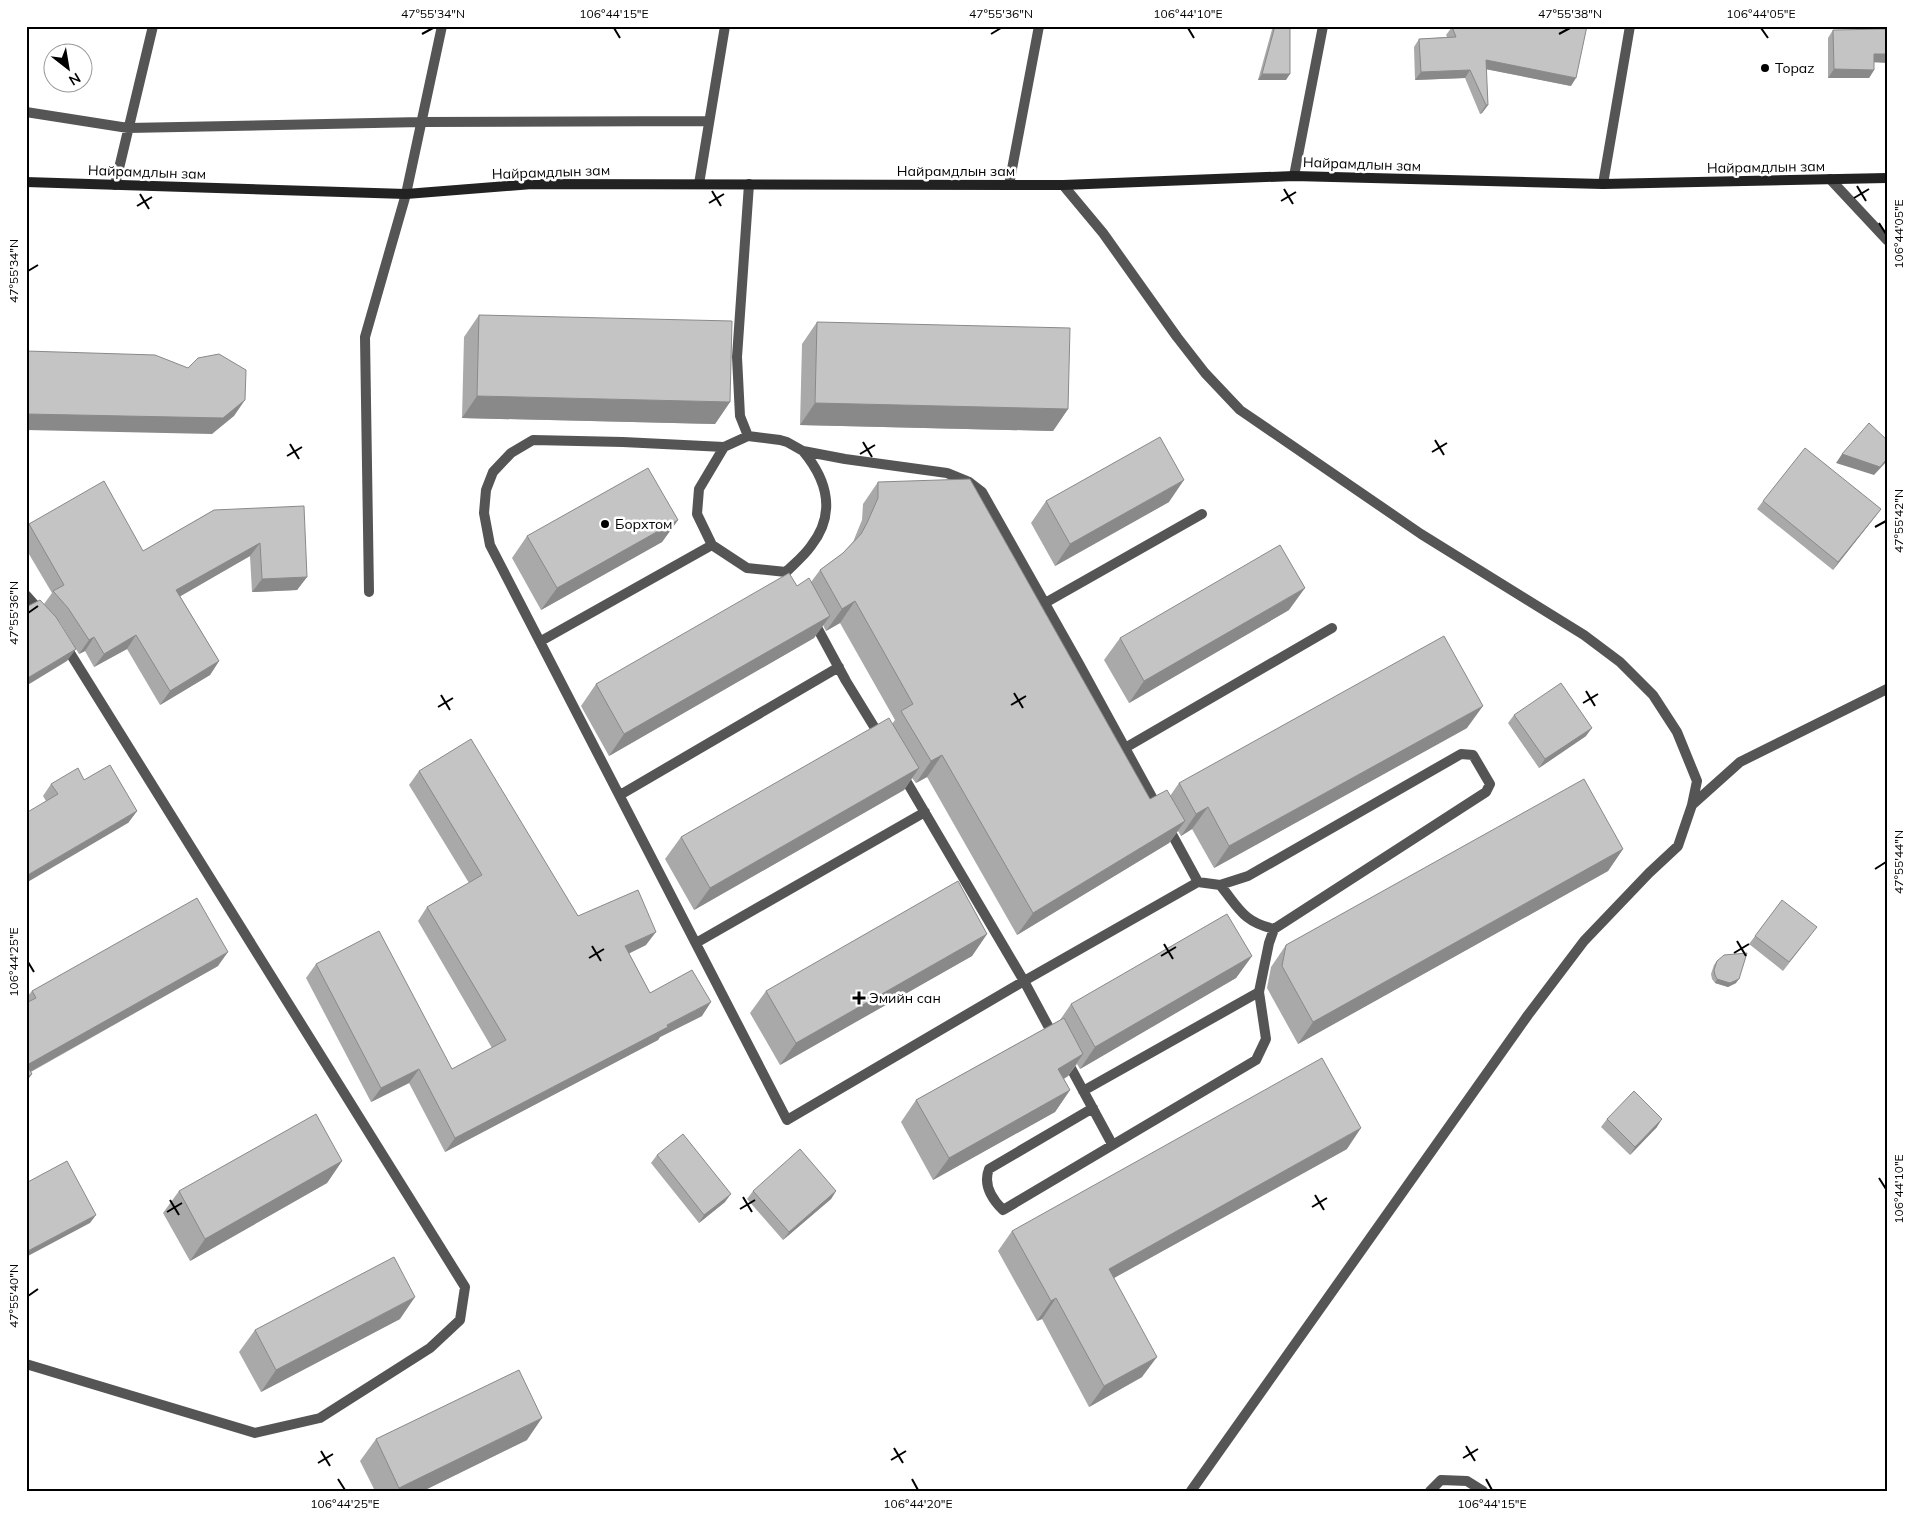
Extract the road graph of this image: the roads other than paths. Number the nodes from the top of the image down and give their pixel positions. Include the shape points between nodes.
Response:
1 (153, 26) edge
2 (442, 26) edge
3 (725, 26) edge
4 (1039, 26) edge
5 (1323, 26) edge
6 (1630, 26) edge
7 (26, 112) edge
8 (710, 121) junction
9 (421, 122) junction
10 (128, 128) junction
11 (1294, 176) junction
12 (1887, 178) edge
13 (1830, 179) junction
14 (26, 182) edge
15 (699, 184) junction
16 (749, 184) junction
17 (1603, 184) junction
18 (115, 185) junction
19 (1009, 185) junction
20 (1064, 185) junction
21 (406, 194) junction
22 (1887, 240) edge
23 (748, 436) junction
24 (724, 447) junction
25 (803, 451) junction
26 (1202, 514) dead end
27 (712, 545) junction
28 (369, 592) dead end
29 (26, 595) edge
30 (1045, 603) junction
31 (806, 606) edge
32 (46, 618) edge
33 (1332, 628) dead end
34 (58, 634) edge
35 (541, 642) junction
36 (840, 667) junction
37 (1887, 689) edge
38 (886, 746) edge
39 (1125, 748) junction
40 (896, 763) edge
41 (620, 795) junction
42 (1692, 805) junction
43 (926, 812) junction
44 (1198, 882) junction
45 (1220, 884) junction
46 (1274, 929) junction
47 (696, 943) junction
48 (1024, 981) junction
49 (1259, 992) junction
50 (1083, 1091) junction
51 (1093, 1108) junction
52 (1112, 1144) junction
53 (26, 1364) edge
54 (1191, 1491) edge
55 (1430, 1491) edge
56 (1483, 1491) edge

1 - 10 street
2 - 9 street
3 - 8 street
4 - 19 street
5 - 11 street
6 - 17 street
7 - 10 street
8 - 9 street
8 - 15 street
9 - 10 street
9 - 21 street
10 - 18 street
11 - 17 main road, Найрамдлын зам
11 - 20 main road, Найрамдлын зам
12 - 13 main road, Найрамдлын зам
13 - 17 main road, Найрамдлын зам
13 - 22 street
14 - 18 main road, Найрамдлын зам
15 - 16 main road, Найрамдлын зам
15 - 21 main road, Найрамдлын зам via 532,184
16 - 19 main road, Найрамдлын зам
16 - 23 street via 737,357 740,416
18 - 21 main road, Найрамдлын зам
19 - 20 main road, Найрамдлын зам
20 - 42 street via 1205,373 1240,410 1421,534 1584,635 1620,662 1653,694 1677,732 1697,781
21 - 28 street via 365,337
23 - 24 street
23 - 25 street via 787,442
24 - 27 street via 699,489 697,514
24 - 35 street via 533,440 511,453 493,472 486,490 484,513 490,545
25 - 27 street via 814,465 826,491 827,506 824,522 811,546 789,576 747,568
25 - 30 street via 947,473 969,482 986,497
26 - 30 street
27 - 35 street
29 - 32 street
30 - 39 street
31 - 36 street
33 - 39 street
34 - 53 street via 465,1287 460,1320 430,1348 320,1418 255,1433
35 - 41 street
36 - 38 street
36 - 41 street
37 - 42 street via 1740,762
39 - 44 street
40 - 43 street
41 - 47 street
42 - 54 street via 1678,846 1584,941 1528,1015
43 - 47 street
43 - 48 street
44 - 45 street
44 - 48 street
45 - 46 street via 1246,918
45 - 46 street via 1248,876 1461,754 1473,755 1490,784 1486,792
46 - 49 street
47 - 48 street via 787,1120
48 - 50 street
49 - 50 street
49 - 52 street via 1266,1040 1256,1060
50 - 51 street
51 - 52 street
51 - 52 street via 989,1169 986,1177 992,1199 1003,1210
55 - 56 street via 1441,1480 1467,1481

